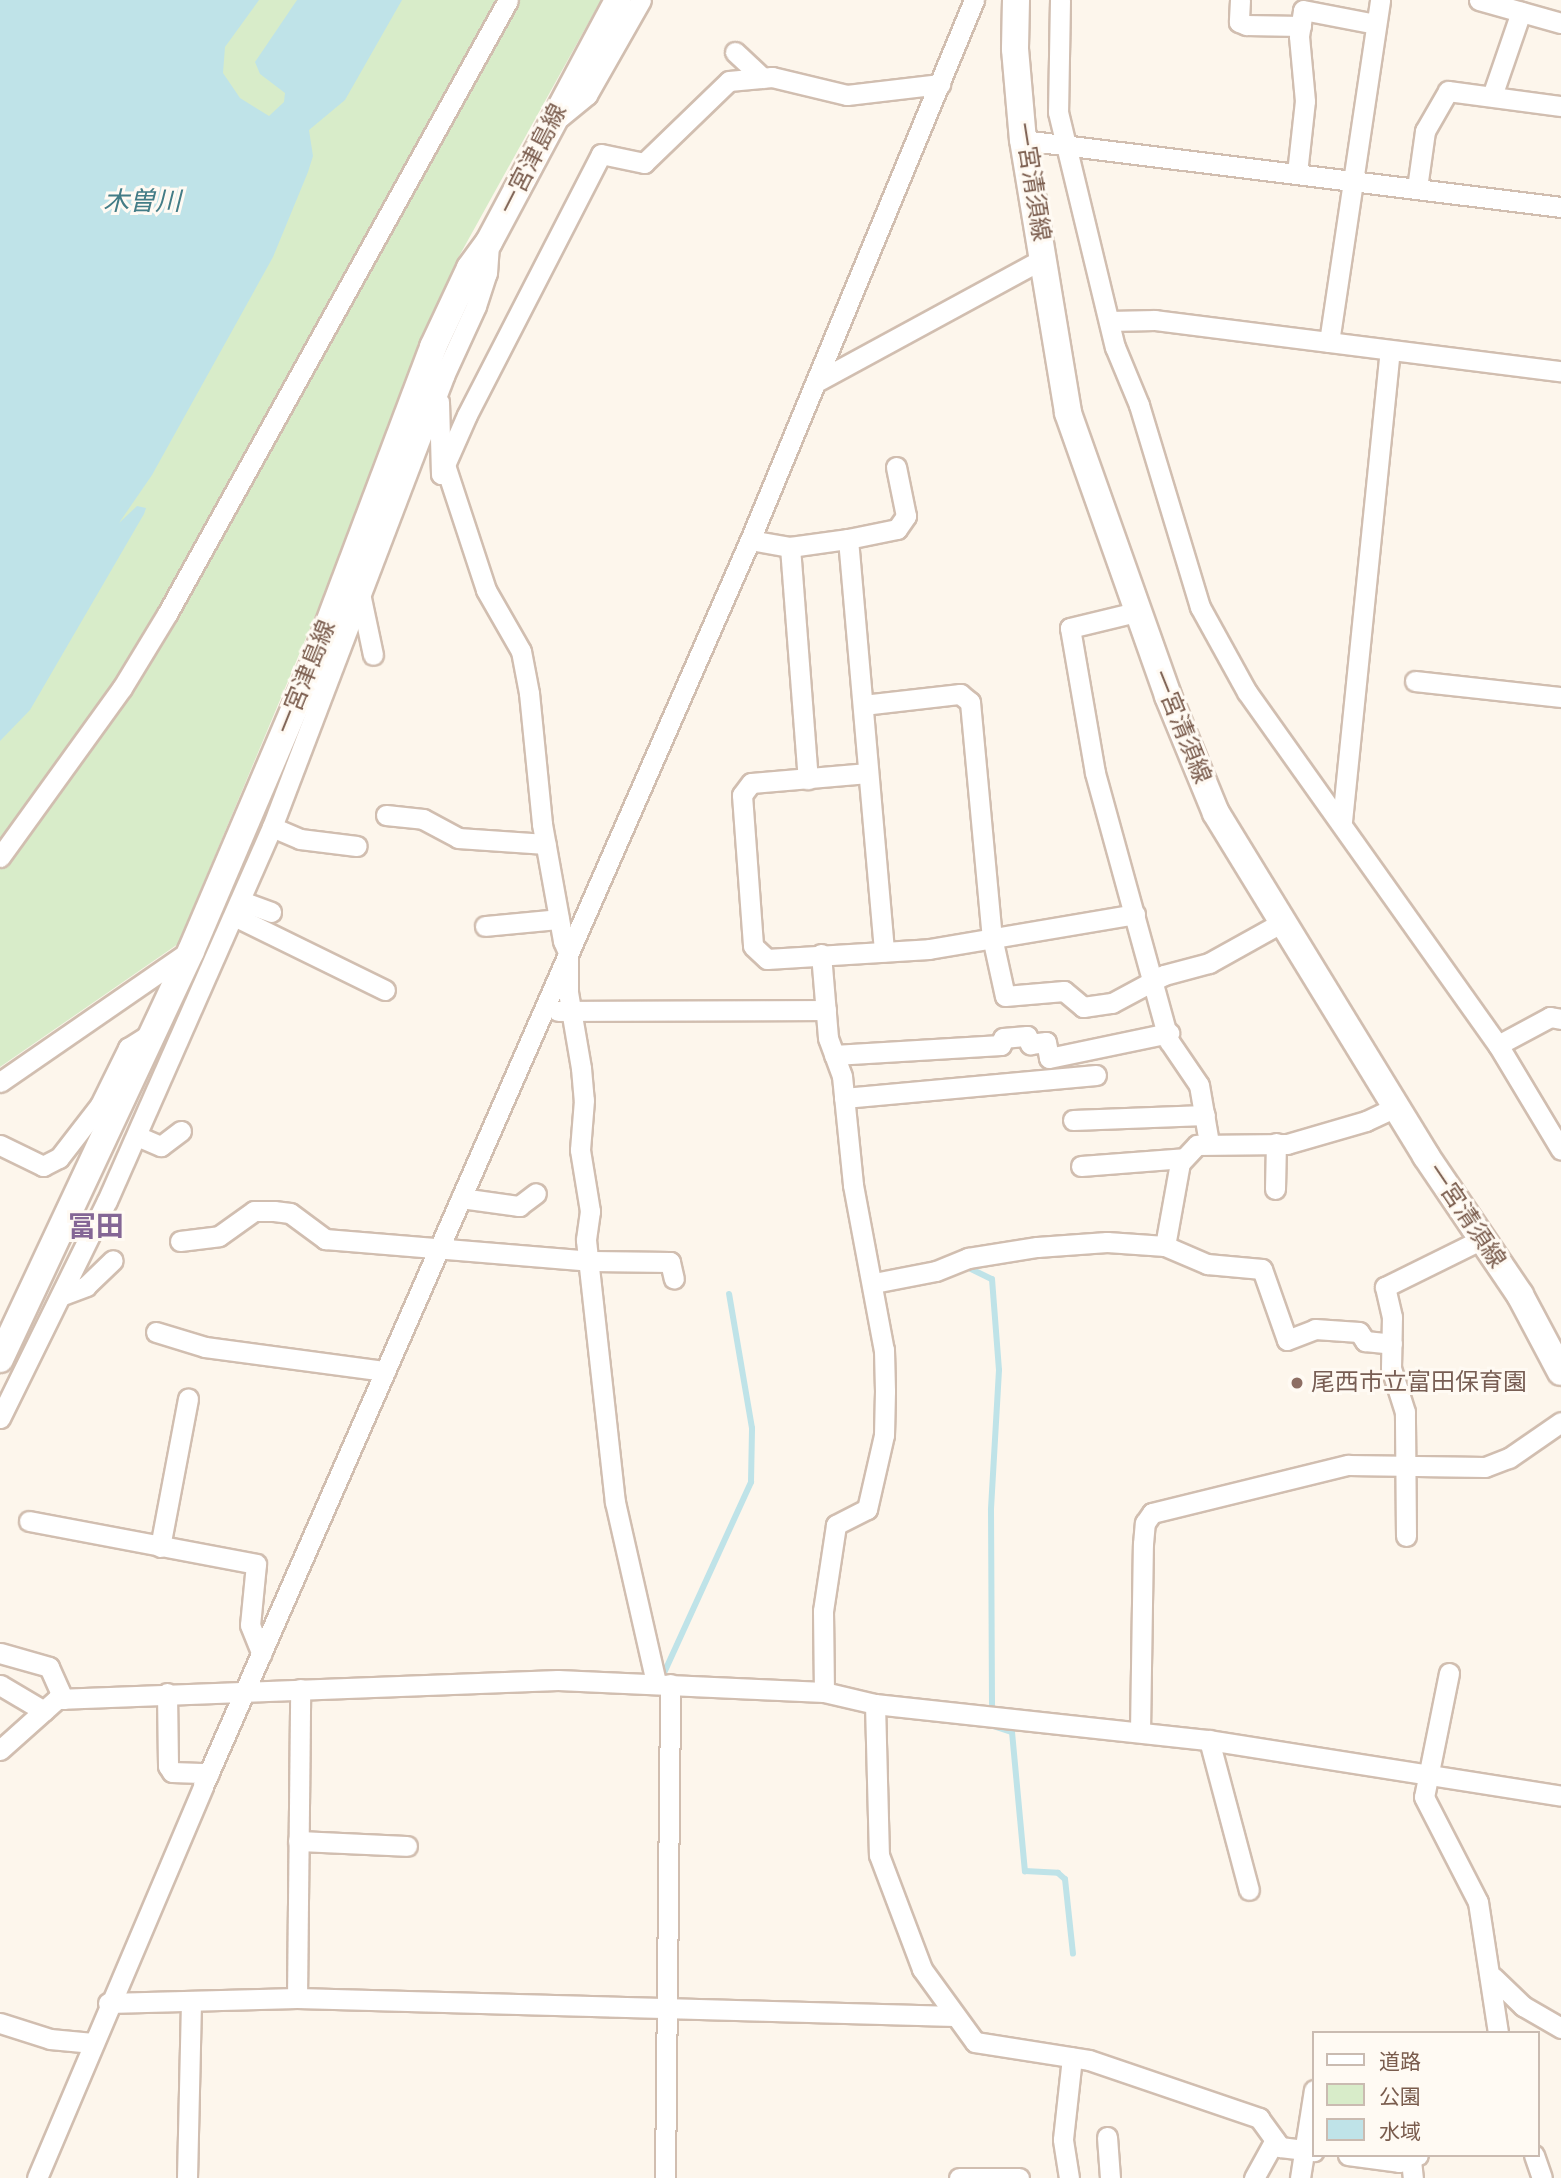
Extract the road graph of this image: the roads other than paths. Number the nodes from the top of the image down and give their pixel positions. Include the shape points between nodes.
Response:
1 (508, 0) edge
2 (618, 0) edge
3 (641, 0) edge
4 (974, 0) edge
5 (1016, 0) edge
6 (1060, 0) edge
7 (1240, 0) edge
8 (1380, 0) edge
9 (1479, 0) edge
10 (1521, 12) junction
11 (1561, 23) edge
12 (1376, 24) junction
13 (1301, 26) junction
14 (735, 52) dead end
15 (762, 78) junction
16 (940, 84) junction
17 (1492, 96) junction
18 (1561, 106) edge
19 (556, 120) junction
20 (1023, 140) junction
21 (1066, 145) junction
22 (1297, 173) junction
23 (1353, 181) junction
24 (1417, 188) junction
25 (1561, 207) edge
26 (489, 242) junction
27 (1044, 258) junction
28 (1109, 321) junction
29 (1329, 342) junction
30 (1390, 350) junction
31 (1561, 371) edge
32 (816, 382) junction
33 (437, 397) junction
34 (896, 467) dead end
35 (446, 468) junction
36 (848, 539) junction
37 (750, 540) junction
38 (790, 547) junction
39 (361, 598) junction
40 (1136, 612) junction
41 (373, 655) dead end
42 (1415, 681) dead end
43 (1561, 698) edge
44 (863, 705) junction
45 (868, 774) junction
46 (808, 779) junction
47 (386, 815) dead end
48 (1342, 821) junction
49 (272, 827) junction
50 (546, 844) junction
51 (357, 846) dead end
52 (0, 857) edge
53 (238, 909) junction
54 (271, 912) dead end
55 (1135, 914) junction
56 (559, 919) junction
57 (1281, 923) junction
58 (485, 926) dead end
59 (992, 937) junction
60 (191, 951) junction
61 (884, 951) junction
62 (569, 952) junction
63 (821, 954) junction
64 (1153, 980) junction
65 (385, 990) dead end
66 (826, 1010) junction
67 (572, 1011) junction
68 (543, 1012) junction
69 (1561, 1019) edge
70 (153, 1033) junction
71 (1169, 1033) junction
72 (1498, 1045) junction
73 (834, 1055) junction
74 (1097, 1075) dead end
75 (0, 1082) edge
76 (845, 1098) junction
77 (1398, 1106) junction
78 (1205, 1115) junction
79 (1073, 1121) dead end
80 (181, 1131) dead end
81 (137, 1136) junction
82 (1209, 1143) junction
83 (1276, 1143) junction
84 (0, 1145) edge
85 (1561, 1150) edge
86 (1184, 1158) junction
87 (1081, 1166) dead end
88 (1275, 1189) dead end
89 (536, 1194) dead end
90 (461, 1198) junction
91 (1482, 1239) junction
92 (180, 1241) dead end
93 (443, 1246) junction
94 (1165, 1246) junction
95 (113, 1260) dead end
96 (592, 1261) junction
97 (674, 1279) dead end
98 (874, 1283) junction
99 (64, 1294) junction
100 (156, 1332) dead end
101 (1392, 1345) junction
102 (0, 1359) edge
103 (385, 1371) junction
104 (1561, 1372) edge
105 (188, 1399) dead end
106 (0, 1418) edge
107 (1561, 1422) edge
108 (1404, 1466) junction
109 (29, 1521) dead end
110 (1406, 1536) dead end
111 (160, 1547) junction
112 (0, 1653) edge
113 (261, 1654) junction
114 (1449, 1673) dead end
115 (663, 1684) junction
116 (0, 1685) edge
117 (300, 1689) junction
118 (246, 1690) junction
119 (824, 1692) junction
120 (167, 1693) junction
121 (64, 1699) junction
122 (875, 1704) junction
123 (44, 1711) junction
124 (1140, 1731) junction
125 (1209, 1740) junction
126 (0, 1751) edge
127 (1427, 1772) junction
128 (209, 1773) junction
129 (1561, 1796) edge
130 (298, 1841) junction
131 (407, 1846) dead end
132 (1249, 1890) dead end
133 (1493, 1977) junction
134 (297, 1998) junction
135 (108, 2003) junction
136 (191, 2003) junction
137 (668, 2009) junction
138 (955, 2016) junction
139 (0, 2023) edge
140 (1561, 2028) edge
141 (1498, 2031) edge
142 (93, 2043) junction
143 (1072, 2057) junction
144 (1312, 2114) edge
145 (1107, 2137) dead end
146 (1275, 2140) junction
147 (1309, 2150) edge
148 (1361, 2157) edge
149 (1535, 2157) edge
150 (1414, 2165) edge
151 (37, 2178) edge
152 (187, 2178) edge
153 (665, 2178) edge
154 (959, 2178) edge
155 (1019, 2178) edge
156 (1069, 2178) edge
157 (1111, 2178) edge
158 (1254, 2178) edge
159 (1300, 2178) edge
160 (1542, 2178) edge

1 - 52 street via 167,614 122,688
2 - 19 main road, 一宮津島線
3 - 19 street via 587,95
4 - 16 street
5 - 20 main road, 一宮清須線
6 - 21 street via 1058,112
7 - 13 street via 1239,22 1246,25
8 - 12 street
9 - 10 street
10 - 11 street
10 - 17 street
12 - 13 street via 1303,10
12 - 23 street
13 - 22 street via 1305,101
14 - 15 street
15 - 16 street via 847,95
15 - 35 street via 729,81 644,163 601,154 467,415
16 - 32 street
17 - 18 street
17 - 24 street via 1448,91 1424,131
19 - 26 main road, 一宮津島線
20 - 21 street
20 - 27 main road, 一宮清須線
21 - 22 street
21 - 28 street
22 - 23 street
23 - 24 street
23 - 29 street
24 - 25 street
26 - 33 street via 487,273 476,306
26 - 60 main road, 一宮津島線 via 470,268 433,347 313,665
27 - 32 street
27 - 40 main road, 一宮清須線 via 1068,413
28 - 29 street via 1156,320
28 - 48 street via 1200,607 1247,692
29 - 30 street
30 - 31 street
30 - 48 street
32 - 37 street
33 - 35 street via 441,474
33 - 39 street
34 - 36 street via 906,516 897,529
35 - 50 street via 486,590 521,651 538,751
36 - 38 street
36 - 44 street
37 - 38 street
37 - 62 street
38 - 46 street
39 - 41 street
39 - 49 street
40 - 55 street via 1070,628 1095,773
40 - 57 main road, 一宮清須線 via 1216,813
42 - 43 street
44 - 45 street
44 - 59 street via 960,694 970,702
45 - 46 street
45 - 61 street
46 - 63 street via 751,783 742,795 753,946 767,959
47 - 50 street via 423,819 458,838
48 - 72 street
49 - 51 street via 300,839 348,849
49 - 53 street
50 - 56 street
53 - 54 street
53 - 65 street
53 - 81 street
55 - 59 street
55 - 64 street
56 - 58 street
56 - 62 street
57 - 64 street via 1209,963
57 - 77 main road, 一宮清須線
59 - 61 street via 929,949
59 - 64 street via 1005,996 1064,991 1090,1009 1112,1003
60 - 70 main road, 一宮津島線
60 - 75 street
61 - 63 street
62 - 67 street
62 - 68 street
63 - 66 street
64 - 71 street
66 - 67 street
66 - 73 street
67 - 68 street
67 - 96 street via 584,1100 580,1150
68 - 90 street
69 - 72 street via 1550,1017
70 - 84 street via 128,1048 100,1105 59,1158 43,1166
70 - 102 main road, 一宮津島線
71 - 73 street via 1049,1058 1046,1042 1030,1044 1027,1036 1003,1038 1001,1045
71 - 78 street via 1178,1058 1199,1085
72 - 85 street
73 - 76 street
74 - 76 street
76 - 98 street via 853,1185
77 - 83 street via 1330,1133
77 - 91 main road, 一宮清須線
78 - 79 street
78 - 82 street
80 - 81 street via 162,1146
81 - 99 street
82 - 83 street
82 - 86 street via 1197,1145
83 - 88 street
86 - 87 street
86 - 94 street
89 - 90 street via 519,1206
90 - 93 street
91 - 101 street via 1385,1287
91 - 104 main road, 一宮清須線 via 1520,1296
92 - 93 street via 219,1236 254,1211 274,1211 290,1213 325,1239
93 - 96 street
93 - 103 street
94 - 98 street via 1107,1242 1037,1247 968,1258 936,1271
94 - 101 street via 1207,1264 1262,1269 1287,1340 1315,1329 1359,1332 1365,1341
95 - 99 street via 86,1286
96 - 97 street via 670,1262
96 - 115 street via 615,1502
98 - 119 street via 884,1350 884,1435 867,1509 836,1524 823,1611
99 - 106 street
100 - 103 street via 205,1347
101 - 108 street via 1391,1368 1405,1412
103 - 113 street
105 - 111 street
107 - 108 street via 1509,1458 1485,1467
108 - 110 street
108 - 124 street via 1348,1465 1153,1513 1146,1523 1143,1544
109 - 111 street
111 - 113 street via 256,1564 250,1625
112 - 121 street via 51,1660
113 - 118 street
114 - 127 street
115 - 117 street via 558,1680
115 - 119 street
115 - 137 street
116 - 123 street
117 - 118 street
117 - 130 street
118 - 120 street
118 - 128 street
119 - 122 street
120 - 121 street
120 - 128 street via 168,1766 172,1772
121 - 123 street
122 - 124 street
122 - 138 street via 879,1855 922,1969
123 - 126 street
124 - 125 street
125 - 127 street
125 - 132 street
127 - 129 street
127 - 133 street via 1424,1797 1478,1902
128 - 135 street
130 - 131 street
130 - 134 street
133 - 140 street via 1523,2006
133 - 141 street
134 - 136 street
134 - 137 street
135 - 136 street
135 - 142 street
136 - 152 street
137 - 138 street
137 - 153 street
138 - 143 street via 975,2042
139 - 142 street via 51,2039
142 - 151 street
143 - 146 street via 1259,2118
143 - 156 street via 1063,2139
144 - 147 street
145 - 157 street
146 - 147 street via 1280,2147
146 - 158 street
147 - 159 street
148 - 150 street
149 - 160 street
154 - 155 street

